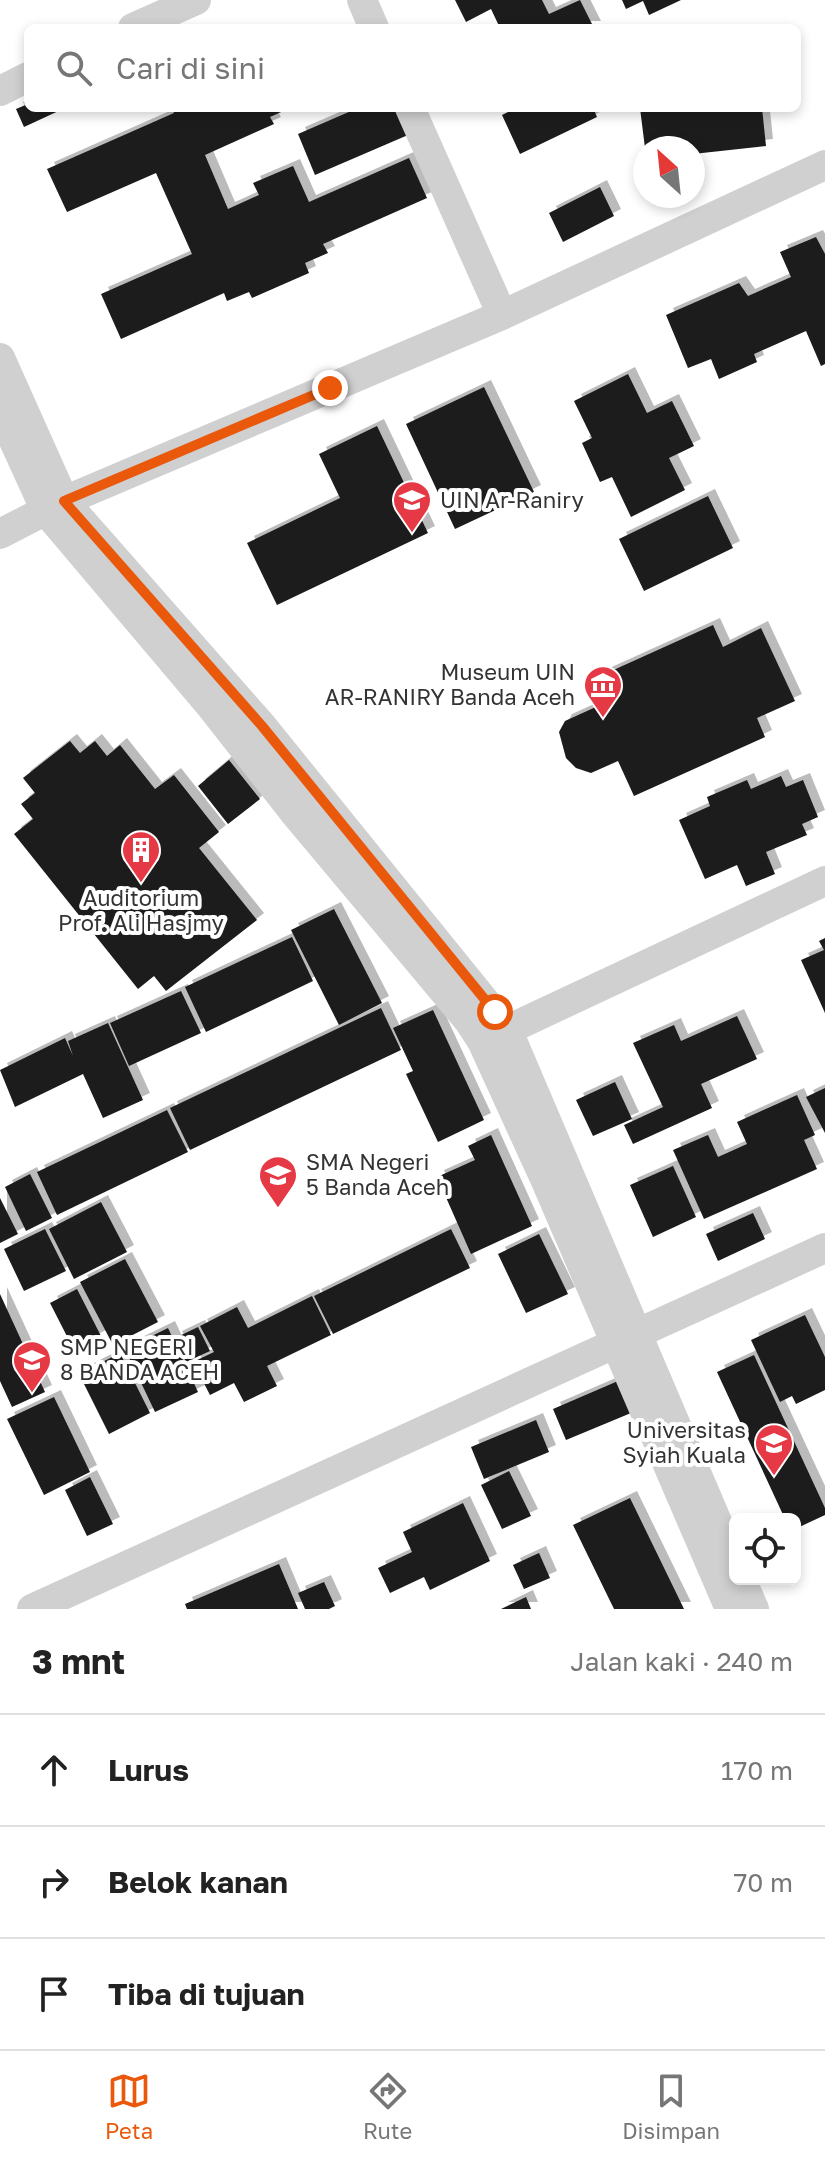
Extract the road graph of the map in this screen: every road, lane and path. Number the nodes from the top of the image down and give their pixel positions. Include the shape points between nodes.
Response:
1 (196, 0) edge
2 (362, 0) edge
3 (134, 20) edge
4 (372, 24) edge
5 (24, 79) edge
6 (0, 91) edge
7 (412, 112) edge
8 (825, 165) edge
9 (502, 315) junction
10 (0, 358) edge
11 (0, 410) edge
12 (55, 506) junction
13 (0, 534) edge
14 (825, 881) edge
15 (494, 1035) junction
16 (825, 1248) edge
17 (625, 1338) junction
18 (729, 1552) edge
19 (744, 1585) edge
20 (32, 1609) edge
21 (730, 1609) edge
22 (754, 1609) edge

1 - 3 street
2 - 4 street
5 - 6 street
7 - 9 street
8 - 9 street
9 - 12 street
10 - 12 street
11 - 12 street
12 - 13 street
12 - 15 street via 220,697
14 - 15 street
15 - 17 street
16 - 17 street
17 - 18 street
17 - 20 street
17 - 21 street
19 - 22 street

